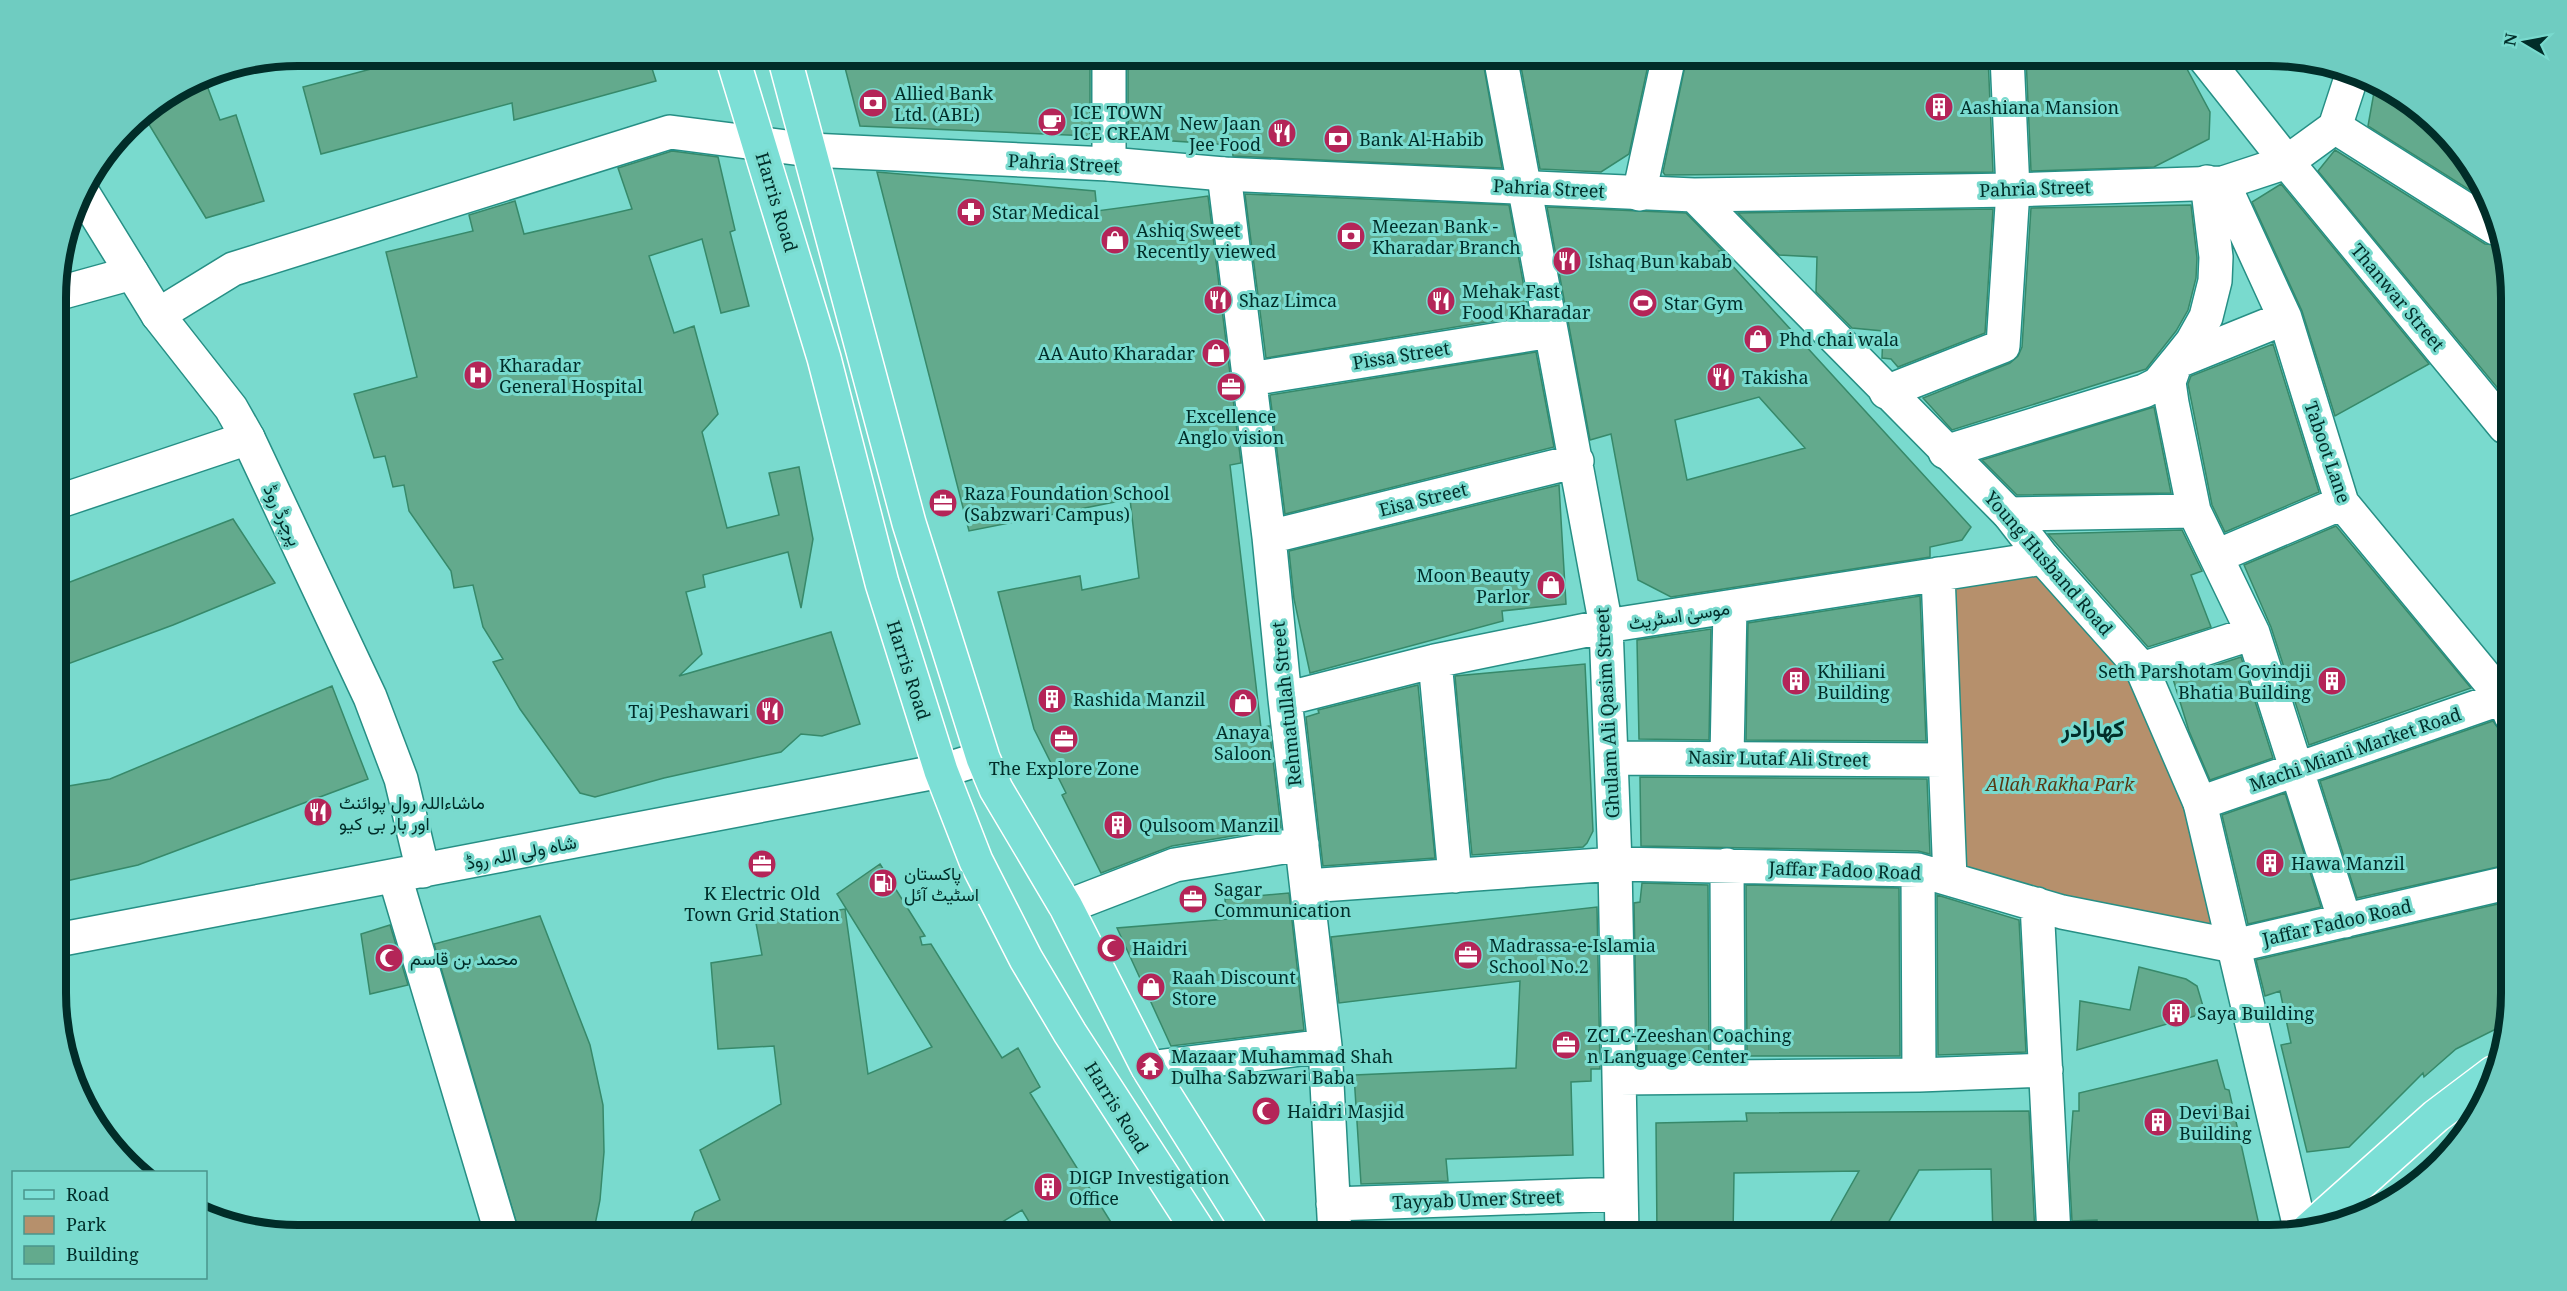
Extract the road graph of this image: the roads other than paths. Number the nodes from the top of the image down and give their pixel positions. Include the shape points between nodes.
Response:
1 (735, 66) edge
2 (787, 66) edge
3 (1109, 66) edge
4 (1502, 66) edge
5 (1667, 66) edge
6 (2007, 66) edge
7 (2211, 66) edge
8 (2350, 81) edge
9 (2335, 127) junction
10 (759, 141) junction
11 (810, 150) junction
12 (2286, 162) junction
13 (1109, 164) junction
14 (1224, 174) junction
15 (2215, 182) junction
16 (1524, 186) junction
17 (2013, 190) junction
18 (1639, 194) junction
19 (1694, 195) junction
20 (88, 201) edge
21 (2489, 224) edge
22 (132, 273) junction
23 (66, 291) edge
24 (158, 315) junction
25 (2285, 318) junction
26 (1551, 331) junction
27 (2176, 362) junction
28 (1250, 379) junction
29 (1886, 392) junction
30 (2501, 422) edge
31 (248, 438) junction
32 (1945, 452) junction
33 (1577, 461) junction
34 (66, 499) edge
35 (2342, 503) junction
36 (2194, 511) junction
37 (2009, 514) junction
38 (1269, 537) junction
39 (2217, 556) junction
40 (2043, 558) junction
41 (1938, 574) junction
42 (1730, 607) junction
43 (1606, 626) junction
44 (2253, 633) junction
45 (1435, 661) junction
46 (2142, 669) junction
47 (2501, 695) edge
48 (1285, 699) junction
49 (2501, 705) edge
50 (1726, 757) junction
51 (983, 758) junction
52 (1611, 758) junction
53 (1945, 760) junction
54 (2297, 769) junction
55 (941, 771) junction
56 (2200, 802) junction
57 (1302, 844) junction
58 (1615, 864) junction
59 (1727, 866) junction
60 (1918, 870) junction
61 (409, 874) junction
62 (1455, 876) junction
63 (1950, 879) junction
64 (2501, 884) edge
65 (1307, 886) junction
66 (2037, 904) junction
67 (1066, 907) junction
68 (2345, 921) junction
69 (66, 937) edge
70 (2234, 946) junction
71 (1325, 1046) junction
72 (1148, 1068) junction
73 (2046, 1070) junction
74 (1919, 1075) junction
75 (1728, 1077) junction
76 (1619, 1078) junction
77 (2483, 1081) edge
78 (1621, 1194) junction
79 (2320, 1219) edge
80 (1334, 1220) edge
81 (2299, 1223) edge
82 (499, 1225) edge
83 (1194, 1225) edge
84 (1247, 1225) edge
85 (1622, 1225) edge
86 (2054, 1225) edge

1 - 10 main road, Harris Road
2 - 11 main road
3 - 13 street
4 - 16 street, Ghulam Ali Qasim Street
5 - 18 street
6 - 17 street
7 - 12 street, Thanwar Street
8 - 9 street
9 - 12 street, Pahria Street
9 - 21 street
10 - 11 street, Pahria Street
10 - 24 street, Pahria Street via 670,132 233,269
10 - 55 main road, Harris Road via 824,358 882,583
11 - 13 street, Pahria Street
11 - 51 main road via 909,523
12 - 15 street, Pahria Street
12 - 30 street, Thanwar Street
13 - 14 street, Pahria Street
14 - 16 street, Pahria Street
14 - 28 street, Rehmatullah Street
15 - 17 street, Pahria Street
15 - 25 street, Taboot Lane
15 - 27 street via 2215,281 2205,317
16 - 18 street, Pahria Street
16 - 26 street, Ghulam Ali Qasim Street
17 - 19 street, Pahria Street
17 - 29 street via 2003,346
18 - 19 street, Pahria Street
19 - 29 street, Young Husband Road
20 - 22 street, پرچرڈ روڈ
22 - 23 street
22 - 24 street, پرچرڈ روڈ
24 - 31 street, پرچرڈ روڈ via 231,408
25 - 27 street
25 - 35 street, Taboot Lane
26 - 28 street, Pissa Street
26 - 33 street, Ghulam Ali Qasim Street
27 - 32 street via 2158,384 2144,391
27 - 36 street via 2169,382
28 - 38 street, Rehmatullah Street
29 - 32 street, Young Husband Road
31 - 34 street
31 - 61 street, پرچرڈ روڈ via 370,697 400,779
32 - 37 street, Young Husband Road
33 - 38 street, Eisa Street
33 - 43 street, Ghulam Ali Qasim Street
35 - 39 street
35 - 47 street, Taboot Lane
36 - 37 street
36 - 39 street
37 - 40 street, Young Husband Road
38 - 48 street, Rehmatullah Street
39 - 44 street
40 - 41 street, موسیٰ اسٹریٹ
40 - 46 street, Young Husband Road
41 - 42 street, موسیٰ اسٹریٹ
41 - 53 street
42 - 43 street, موسیٰ اسٹریٹ
42 - 50 street
43 - 45 street, موسیٰ اسٹریٹ
43 - 52 street, Ghulam Ali Qasim Street
44 - 46 street
44 - 54 street
45 - 48 street, موسیٰ اسٹریٹ
45 - 62 street
46 - 56 street, Young Husband Road
48 - 57 street, Rehmatullah Street
49 - 54 street, Machi Miani Market Road
50 - 52 street, Nasir Lutaf Ali Street
50 - 53 street, Nasir Lutaf Ali Street
51 - 55 street, شاہ ولی اللہ روڈ
51 - 67 main road via 996,789
52 - 58 street, Ghulam Ali Qasim Street
53 - 63 street
54 - 56 street, Machi Miani Market Road
54 - 68 street
55 - 61 street, شاہ ولی اللہ روڈ
55 - 83 main road, Harris Road via 976,861 1026,959 1136,1139
56 - 70 street, Young Husband Road
57 - 65 street, Rehmatullah Street
57 - 67 street via 1175,866
58 - 59 street, Jaffar Fadoo Road
58 - 62 street, Jaffar Fadoo Road
58 - 76 street, Ghulam Ali Qasim Street
59 - 60 street, Jaffar Fadoo Road
59 - 75 street
60 - 63 street, Jaffar Fadoo Road
60 - 74 street
61 - 69 street, شاہ ولی اللہ روڈ
61 - 82 street, پرچرڈ روڈ
62 - 65 street, Jaffar Fadoo Road
63 - 66 street, Jaffar Fadoo Road
64 - 68 street, Jaffar Fadoo Road
65 - 71 street, Rehmatullah Street
66 - 70 street, Jaffar Fadoo Road
66 - 73 street
67 - 72 main road
68 - 70 street, Jaffar Fadoo Road
70 - 81 street, Young Husband Road
71 - 72 street
71 - 80 street, Rehmatullah Street
72 - 84 main road
73 - 74 street
73 - 86 street
74 - 75 street
75 - 76 street
76 - 78 street, Ghulam Ali Qasim Street
77 - 79 main road via 2436,1116
78 - 80 street, Tayyab Umer Street
78 - 85 street, Ghulam Ali Qasim Street

